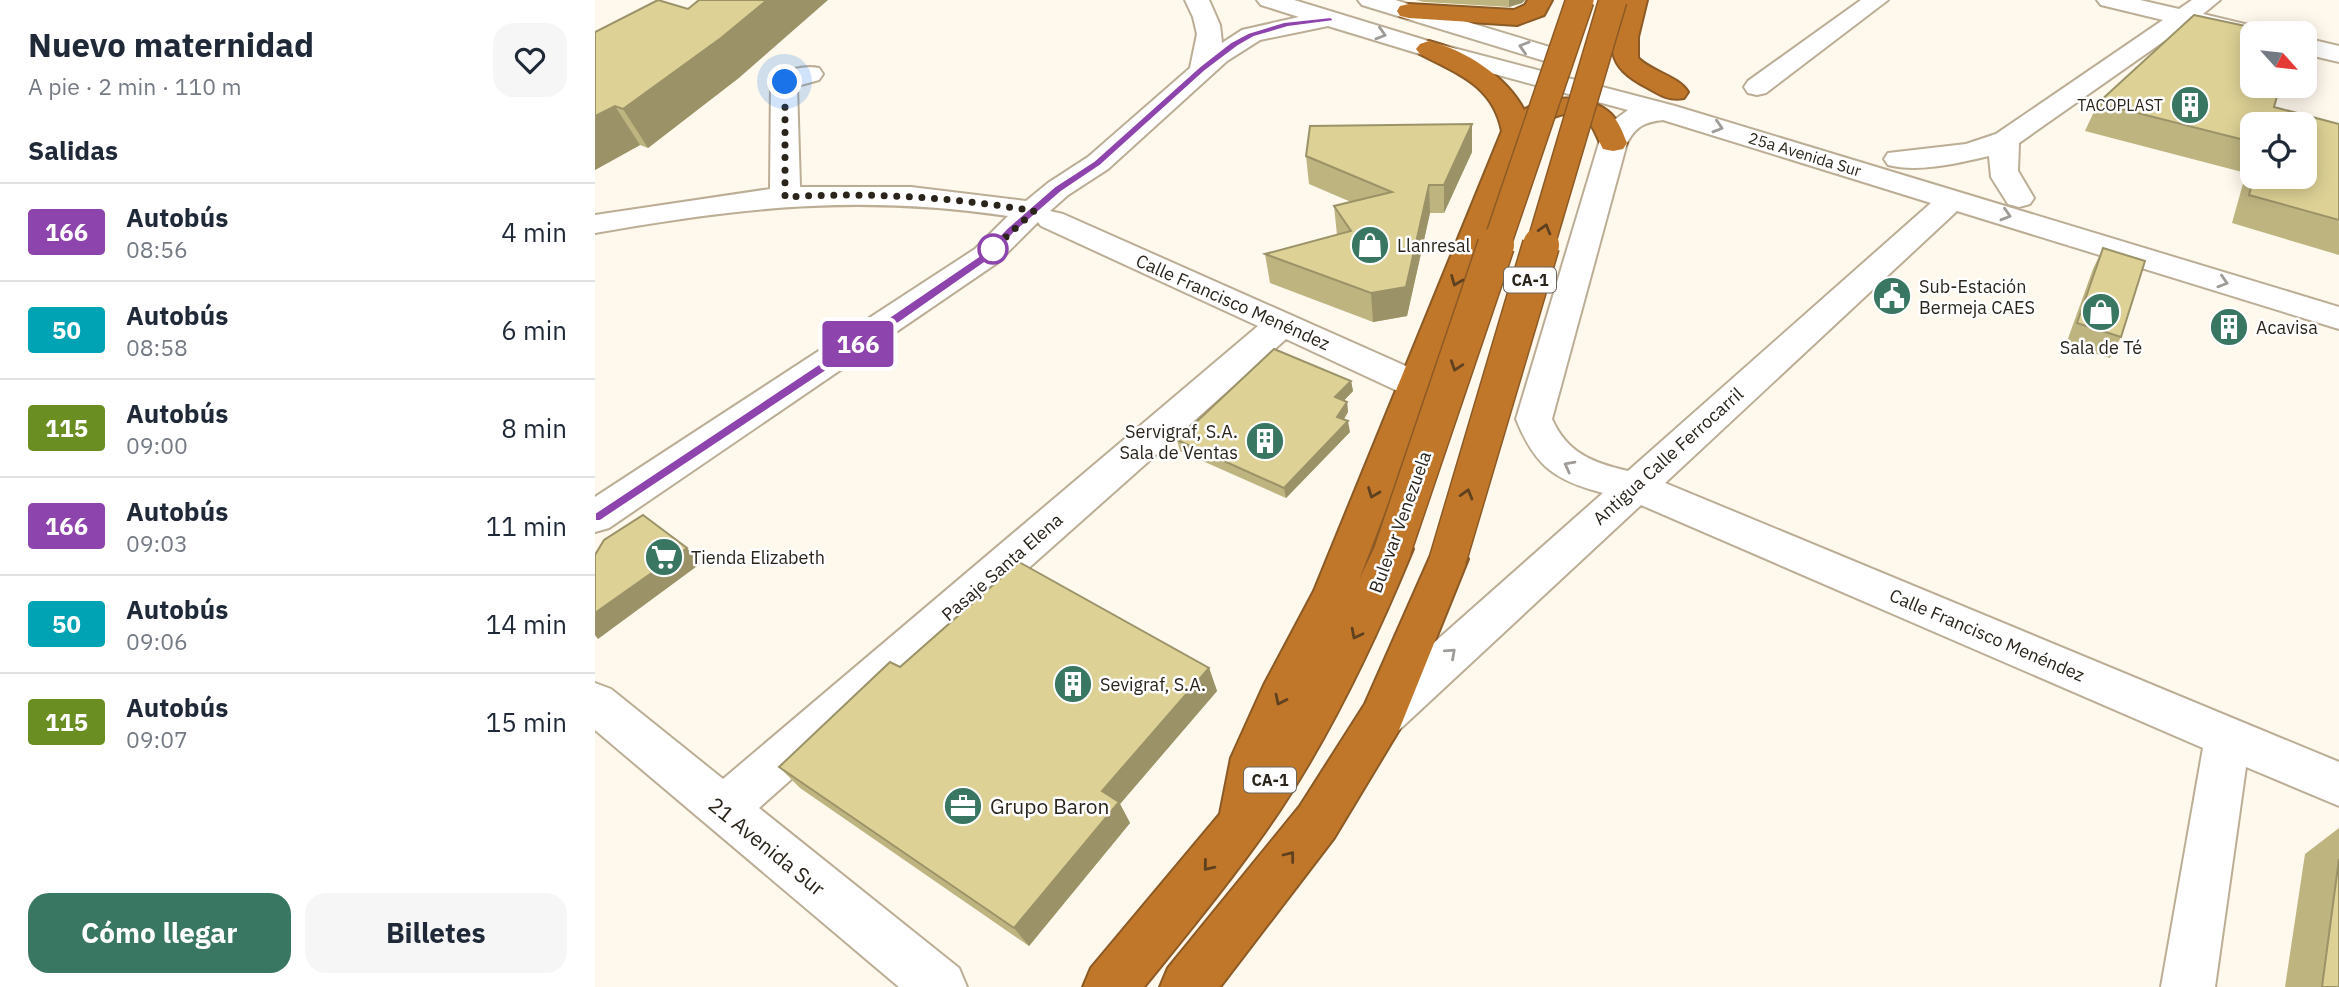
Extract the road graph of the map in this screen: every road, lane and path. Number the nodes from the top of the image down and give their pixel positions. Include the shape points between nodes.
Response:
1 (1197, 0) edge
2 (1370, 0) edge
3 (1540, 0) edge
4 (1555, 0) edge
5 (1580, 0) edge
6 (1613, 0) edge
7 (1634, 0) edge
8 (1876, 0) edge
9 (2109, 0) edge
10 (2208, 0) edge
11 (1280, 4) edge
12 (1409, 11) junction
13 (2185, 18) junction
14 (1331, 20) junction
15 (2240, 30) edge
16 (1429, 49) junction
17 (2317, 49) edge
18 (2339, 54) edge
19 (1206, 57) junction
20 (810, 74) dead end
21 (1757, 87) dead end
22 (1670, 102) junction
23 (1516, 131) junction
24 (2006, 140) junction
25 (1613, 143) junction
26 (1898, 159) junction
27 (785, 197) junction
28 (1954, 198) junction
29 (2019, 198) junction
30 (1043, 216) junction
31 (595, 224) edge
32 (2339, 296) edge
33 (2339, 318) edge
34 (1281, 325) junction
35 (1414, 384) junction
36 (1634, 486) junction
37 (595, 517) edge
38 (595, 703) edge
39 (1383, 716) junction
40 (2228, 736) junction
41 (2339, 784) edge
42 (722, 810) junction
43 (1242, 824) junction
44 (940, 987) edge
45 (1110, 987) edge
46 (1187, 987) edge
47 (2188, 987) edge

1 - 19 street via 1208,20
2 - 12 street, 25a Avenida Sur
3 - 12 highway via 1535,10 1517,18
4 - 7 highway via 1559,8 1580,18 1615,15
5 -> 43 highway, Bulevar Venezuela / CA-1, bridge via 1394,549 1322,699
39 -> 6 highway, CA-1, bridge via 1448,559
7 - 22 highway via 1621,52
8 - 21 street
9 - 13 street
10 - 13 street
11 - 12 street
11 - 14 street, 25a Avenida Sur
11 - 19 street via 1239,25
22 -> 12 street, 25a Avenida Sur
13 - 15 street
13 - 24 street
14 -> 16 street, 25a Avenida Sur
14 - 19 street via 1287,24
16 - 22 street, 25a Avenida Sur
16 - 23 highway via 1495,86 1510,104
17 - 18 street
19 - 30 street via 1098,163 1058,189
20 - 27 street via 785,82
22 - 25 street via 1632,117
22 - 26 street, 25a Avenida Sur
22 -> 28 street, 25a Avenida Sur
23 - 25 highway via 1540,110 1571,107 1602,120
23 -> 35 highway
24 - 26 street via 1961,155
24 - 29 street via 2001,167
36 -> 25 street, Calle Francisco Menéndez via 1594,478 1562,463 1542,443 1534,419
26 - 29 street, 25a Avenida Sur
27 - 30 street, Calle Francisco Menéndez via 911,195 966,200
27 - 31 street, Calle Francisco Menéndez
28 -> 33 street, 25a Avenida Sur
28 - 36 street, Antigua Calle Ferrocarril
29 - 32 street, 25a Avenida Sur
30 - 34 street, Calle Francisco Menéndez
30 - 37 street via 1021,240 986,256
34 - 35 street, Calle Francisco Menéndez
34 - 42 street, Pasaje Santa Elena
35 -> 43 highway via 1334,592 1254,758
39 -> 36 street, Antigua Calle Ferrocarril
36 - 40 street, Calle Francisco Menéndez
38 - 42 street, 21 Avenida Sur
46 -> 39 highway, CA-1 via 1317,822
40 - 41 street, Calle Francisco Menéndez
40 - 47 street
42 - 44 street, 21 Avenida Sur
43 -> 45 highway, Bulevar Venezuela / CA-1

